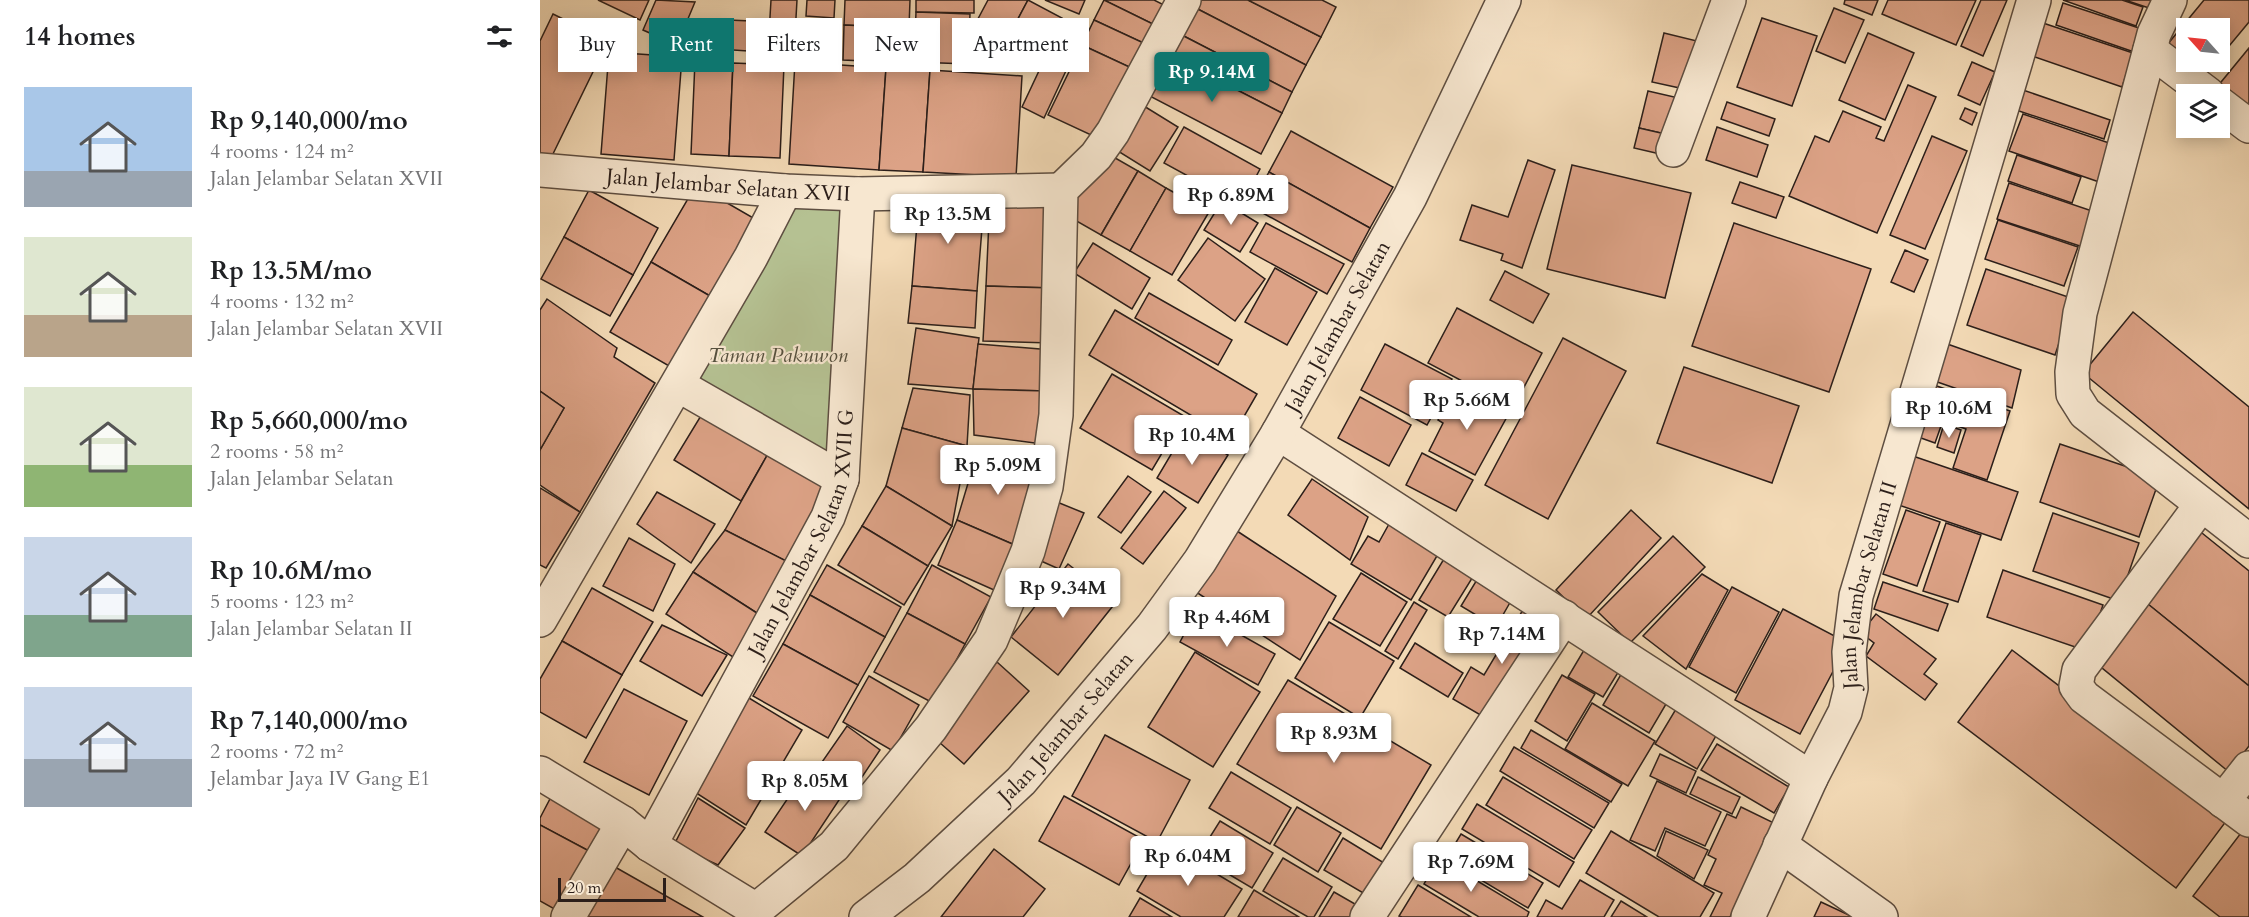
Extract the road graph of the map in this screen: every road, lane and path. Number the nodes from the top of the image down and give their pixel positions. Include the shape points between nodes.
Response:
1 (1184, 0) edge
2 (1504, 0) edge
3 (1729, 0) edge
4 (2034, 0) edge
5 (2170, 0) edge
6 (2150, 50) junction
7 (2195, 84) edge
8 (2230, 112) edge
9 (2249, 126) edge
10 (1673, 150) dead end
11 (542, 174) edge
12 (1061, 190) junction
13 (785, 191) junction
14 (858, 194) junction
15 (678, 385) junction
16 (1278, 433) junction
17 (842, 479) junction
18 (2201, 505) junction
19 (2249, 541) edge
20 (1564, 617) junction
21 (540, 620) edge
22 (2249, 768) edge
23 (540, 773) edge
24 (1811, 778) junction
25 (2223, 801) junction
26 (2249, 820) edge
27 (623, 823) junction
28 (650, 845) junction
29 (1780, 845) junction
30 (568, 917) edge
31 (866, 917) edge
32 (1366, 917) edge
33 (1748, 917) edge
34 (1881, 917) edge

1 - 12 street via 1113,132 1096,156
2 - 16 street, Jalan Jelambar Selatan via 1410,197
3 - 10 street
4 - 24 street, Jalan Jelambar Selatan II via 1856,596 1849,652 1849,700
5 - 6 street
6 - 7 street
6 - 18 street via 2080,313 2073,394 2085,412
8 - 9 street
11 - 13 street, Jalan Jelambar Selatan XVII
12 - 14 street, Jalan Jelambar Selatan XVII
12 - 28 street via 1056,415 1046,487 1028,551 991,640 931,728 834,846 756,910
13 - 14 street, Jalan Jelambar Selatan XVII
13 - 15 street
14 - 17 street, Jalan Jelambar Selatan XVII G
15 - 17 street
15 - 21 street
16 - 20 street
16 - 31 street, Jalan Jelambar Selatan via 1200,561 1152,627 1075,718 1021,781 917,878
17 - 28 street, Jalan Jelambar Selatan XVII G via 828,517
18 - 19 street
18 - 25 street via 2079,670 2076,686 2084,697
20 - 24 street
20 - 32 street
22 - 25 street
23 - 27 street
24 - 29 street, Jalan Jelambar Selatan II
25 - 26 street
27 - 28 street
27 - 30 street
29 - 33 street, Jalan Jelambar Selatan II
29 - 34 street

